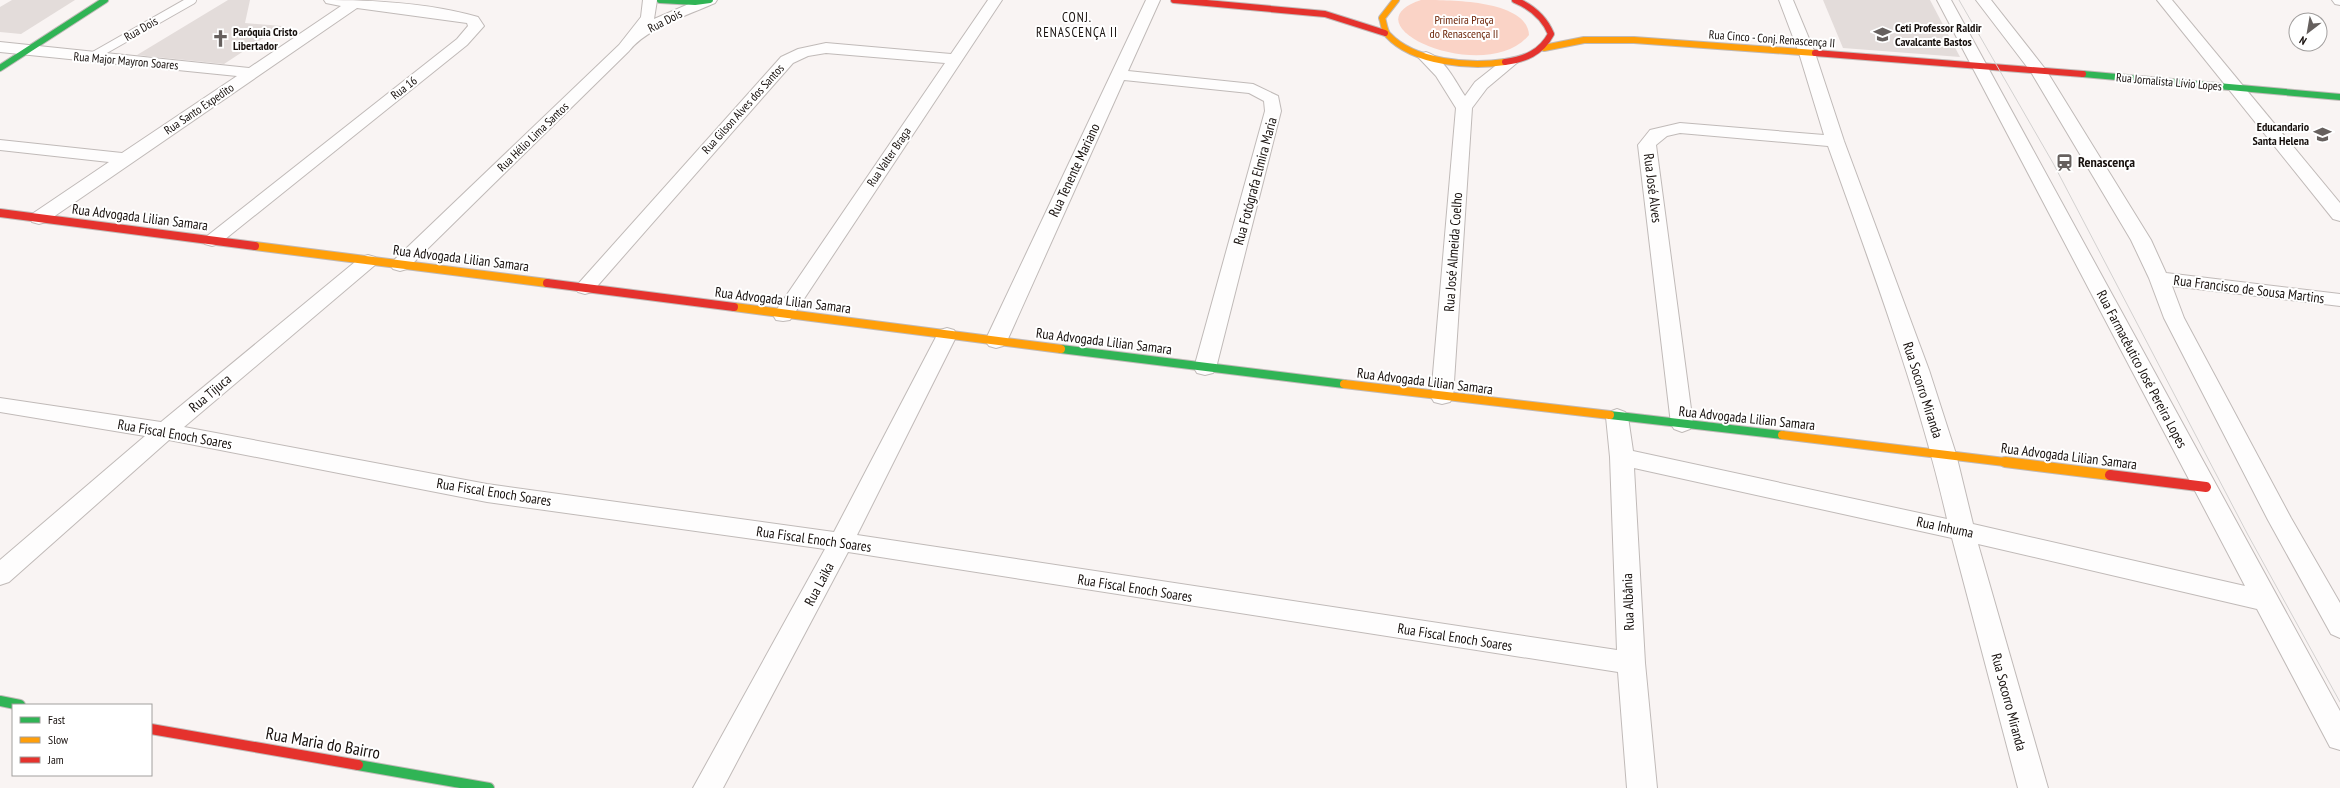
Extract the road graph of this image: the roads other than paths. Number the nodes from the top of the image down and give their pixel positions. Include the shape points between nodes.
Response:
1 (105, 0) edge
2 (192, 0) edge
3 (331, 0) edge
4 (650, 0) edge
5 (660, 0) edge
6 (710, 0) edge
7 (995, 0) edge
8 (1153, 0) edge
9 (1174, 0) edge
10 (1396, 0) edge
11 (1515, 0) edge
12 (1786, 0) edge
13 (1944, 0) edge
14 (1983, 0) edge
15 (2164, 0) edge
16 (358, 1) edge
17 (1385, 33) junction
18 (0, 48) edge
19 (624, 48) junction
20 (1544, 48) junction
21 (24, 51) junction
22 (1807, 53) junction
23 (1426, 57) junction
24 (90, 58) junction
25 (956, 59) junction
26 (1510, 62) junction
27 (1988, 67) junction
28 (0, 68) edge
29 (2038, 70) junction
30 (253, 73) junction
31 (1118, 75) junction
32 (2235, 87) junction
33 (2340, 97) edge
34 (1464, 108) junction
35 (1835, 141) junction
36 (0, 145) edge
37 (125, 159) junction
38 (0, 213) edge
39 (2340, 216) edge
40 (39, 218) junction
41 (212, 240) junction
42 (368, 261) junction
43 (400, 265) junction
44 (2159, 278) junction
45 (585, 288) junction
46 (2340, 300) edge
47 (783, 315) junction
48 (948, 335) junction
49 (996, 341) junction
50 (1205, 368) junction
51 (1442, 397) junction
52 (0, 405) edge
53 (1617, 417) junction
54 (1682, 424) junction
55 (164, 431) junction
56 (1944, 454) junction
57 (1622, 457) junction
58 (2206, 487) junction
59 (1962, 531) junction
60 (841, 542) junction
61 (0, 576) edge
62 (2267, 601) junction
63 (2337, 617) edge
64 (1630, 663) junction
65 (0, 702) edge
66 (13, 704) edge
67 (152, 728) edge
68 (2340, 738) edge
69 (489, 788) edge
70 (708, 788) edge
71 (1642, 788) edge
72 (2033, 788) edge

1 - 21 street
2 - 24 lane, Rua Dois
3 - 16 street, Rua 16
4 - 19 street, Rua Hélio Lima Santos via 648,17
5 - 6 street
6 - 19 street, Rua Dois via 658,23
7 - 25 street, Rua Valter Braga
8 - 31 street, Rua Tenente Mariano
9 - 17 street via 1325,14
10 - 17 street via 1386,8 1382,17
11 - 20 street via 1539,13 1548,23 1552,34
12 - 22 street, Rua Socorro Miranda
13 - 27 street, Rua Farmacêutico José Pereira Lopes
14 - 29 street
15 - 32 street
16 - 30 street, Rua Santo Expedito
16 - 41 street, Rua 16 via 460,16 473,20 476,26 462,42
17 - 23 street, Rua Cinco - Conj. Renascença II via 1406,49
18 - 21 street, Rua Major Mayron Soares
19 - 43 street, Rua Hélio Lima Santos
20 - 22 street, Rua Cinco - Conj. Renascença II via 1584,40 1634,40
20 - 26 street, Rua Cinco - Conj. Renascença II via 1528,57
21 - 24 street, Rua Major Mayron Soares
21 - 28 street
22 - 27 street, Rua Cinco - Conj. Renascença II
22 - 35 street, Rua Socorro Miranda
23 - 26 street, Rua Cinco - Conj. Renascença II via 1464,64
23 - 34 street via 1442,73
24 - 30 street, Rua Major Mayron Soares
25 - 45 street, Rua Gilson Alves dos Santos via 826,48 804,52 786,60
25 - 47 street, Rua Valter Braga
26 - 34 street via 1481,85
27 - 29 street, Rua Jornalista Lívio Lopes
27 - 58 street, Rua Farmacêutico José Pereira Lopes
29 - 32 street, Rua Jornalista Lívio Lopes
29 - 44 street via 2141,240
30 - 37 street, Rua Santo Expedito
31 - 49 street, Rua Tenente Mariano
31 - 50 street, Rua Fotógrafa Elmira Maria via 1252,89 1272,99 1273,111
32 - 33 street, Rua Jornalista Lívio Lopes
32 - 39 street
34 - 51 street, Rua José Almeida Coelho
35 - 54 street, Rua José Alves via 1680,128 1661,131 1651,137 1647,145
35 - 56 street, Rua Socorro Miranda via 1918,370
36 - 37 street
37 - 40 street, Rua Santo Expedito
38 - 40 street, Rua Advogada Lilian Samara
40 - 41 street, Rua Advogada Lilian Samara
41 - 42 street, Rua Advogada Lilian Samara
42 - 43 street, Rua Advogada Lilian Samara
42 - 55 street, Rua Tijuca
43 - 45 street, Rua Advogada Lilian Samara
44 - 46 street, Rua Francisco de Sousa Martins
44 - 63 street via 2174,318
45 - 47 street, Rua Advogada Lilian Samara
47 - 48 street, Rua Advogada Lilian Samara
48 - 49 street, Rua Advogada Lilian Samara
48 - 60 street, Rua Laika
49 - 50 street, Rua Advogada Lilian Samara
50 - 51 street, Rua Advogada Lilian Samara
51 - 53 street, Rua Advogada Lilian Samara
52 - 55 street, Rua Fiscal Enoch Soares
53 - 54 street, Rua Advogada Lilian Samara
53 - 57 street, Rua Albânia
54 - 56 street, Rua Advogada Lilian Samara
55 - 60 street, Rua Fiscal Enoch Soares via 487,493
55 - 61 street, Rua Tijuca
56 - 58 street, Rua Advogada Lilian Samara
56 - 59 street, Rua Socorro Miranda
57 - 59 street, Rua Inhuma
57 - 64 street, Rua Albânia
58 - 62 street, Rua Farmacêutico José Pereira Lopes
59 - 62 street, Rua Inhuma
59 - 72 street, Rua Socorro Miranda
60 - 64 street, Rua Fiscal Enoch Soares
60 - 70 street, Rua Laika
62 - 68 street, Rua Farmacêutico José Pereira Lopes
64 - 71 street, Rua Albânia
65 - 66 street
67 - 69 street, Rua Maria do Bairro

